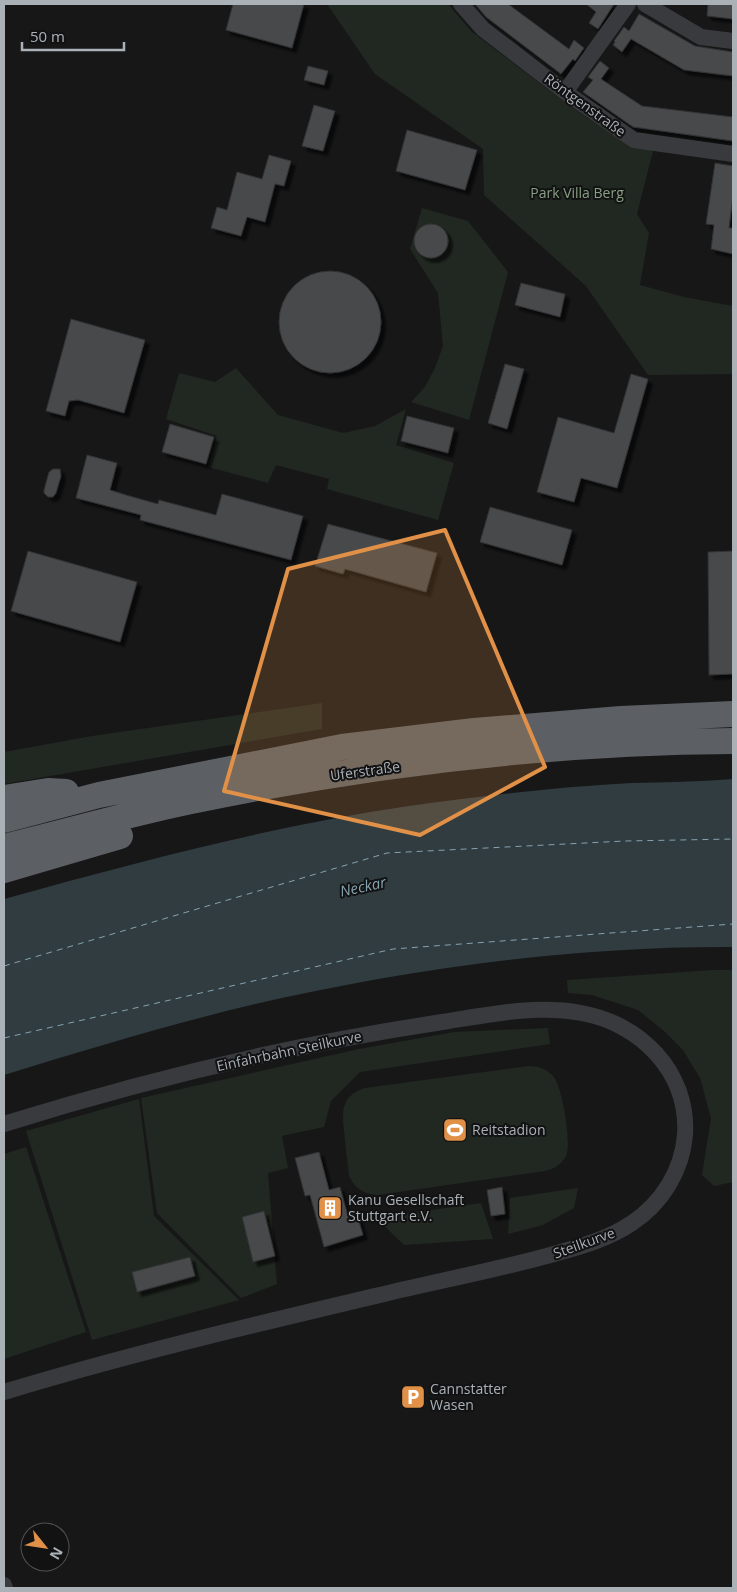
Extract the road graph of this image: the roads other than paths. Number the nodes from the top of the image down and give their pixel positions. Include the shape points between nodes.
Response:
1 (461, 4) edge
2 (628, 4) edge
3 (645, 4) edge
4 (733, 41) edge
5 (564, 92) junction
6 (733, 154) edge
7 (733, 714) edge
8 (733, 741) edge
9 (99, 795) junction
10 (4, 798) edge
11 (190, 802) junction
12 (4, 820) edge
13 (4, 848) edge
14 (4, 870) edge
15 (580, 1013) joint
16 (4, 1124) edge
17 (4, 1392) edge

1 - 5 street, Röntgenstraße via 483,29
2 - 5 street
3 - 4 street via 701,37
5 - 6 street, Röntgenstraße via 634,140
7 - 9 highway, Uferstraße via 474,731 342,748
8 - 11 highway, Uferstraße via 565,748 470,756 341,774
9 - 10 highway via 48,791
9 - 12 highway, Uferstraße
11 - 13 highway, Uferstraße
11 - 14 highway via 148,828
15 - 16 street, Einfahrbahn Steilkurve via 516,1011 337,1040 180,1074
15 - 17 street, Steilkurve via 627,1029 650,1047 668,1068 684,1107 684,1141 676,1174 652,1207 630,1224 584,1246 205,1336

